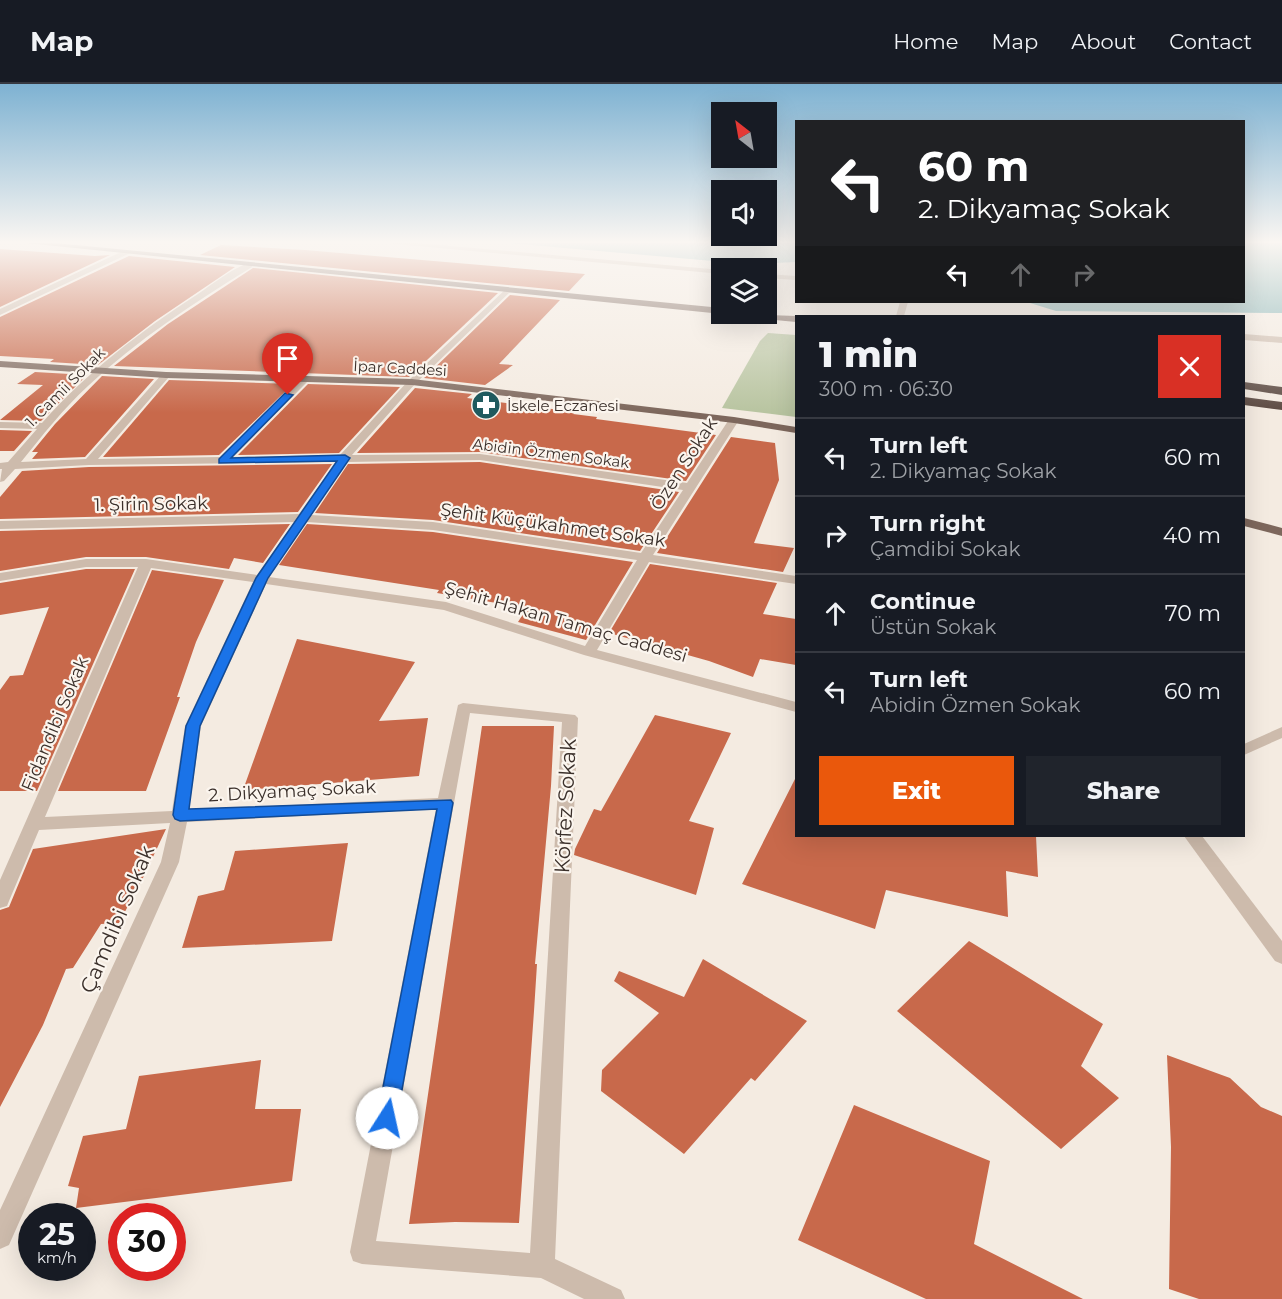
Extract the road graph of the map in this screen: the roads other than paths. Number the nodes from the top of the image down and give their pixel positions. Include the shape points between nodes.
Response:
1 (25, 300) edge
2 (192, 300) edge
3 (497, 300) edge
4 (606, 300) edge
5 (0, 306) edge
6 (11, 306) junction
7 (711, 310) edge
8 (0, 312) edge
9 (777, 317) edge
10 (795, 319) edge
11 (1245, 337) edge
12 (1282, 340) edge
13 (0, 364) edge
14 (98, 372) junction
15 (166, 375) junction
16 (305, 379) junction
17 (412, 382) junction
18 (1245, 386) edge
19 (1282, 391) edge
20 (1245, 401) edge
21 (1282, 406) edge
22 (734, 420) junction
23 (0, 425) edge
24 (45, 426) junction
25 (795, 430) edge
26 (345, 458) junction
27 (222, 461) junction
28 (89, 462) junction
29 (5, 466) edge
30 (0, 480) edge
31 (690, 487) junction
32 (303, 518) junction
33 (1245, 522) edge
34 (0, 525) edge
35 (1282, 532) edge
36 (646, 556) junction
37 (146, 563) junction
38 (0, 577) edge
39 (262, 578) junction
40 (795, 580) edge
41 (590, 652) junction
42 (795, 707) edge
43 (1282, 732) edge
44 (1245, 750) edge
45 (446, 803) junction
46 (180, 815) junction
47 (33, 824) junction
48 (1193, 837) edge
49 (0, 901) edge
50 (1282, 956) edge
51 (0, 1237) edge
52 (542, 1266) junction
53 (612, 1299) edge

1 - 6 street
2 - 14 street, 1. Camii Sokak
3 - 17 street, Çamdibi Sokak
4 - 7 main road
5 - 6 street
6 - 8 street
9 - 10 main road
11 - 12 street
13 - 14 main road, İpar Caddesi
14 - 15 main road, İpar Caddesi
14 - 24 street, 1. Camii Sokak
15 - 16 main road, İpar Caddesi
15 - 28 street
16 - 17 main road, İpar Caddesi
16 - 27 street
17 - 22 main road, İpar Caddesi
17 - 26 street, Çamdibi Sokak
18 - 19 highway
20 - 21 highway
22 - 25 main road, İpar Caddesi
22 - 31 street, Özen Sokak
23 - 24 street
24 - 29 street, 1. Camii Sokak
26 - 27 street, Abidin Özmen Sokak
26 - 31 street, Abidin Özmen Sokak via 480,457
26 - 32 street, Çamdibi Sokak
27 - 28 street, Abidin Özmen Sokak
28 - 29 street, Abidin Özmen Sokak
29 - 30 street, 1. Camii Sokak
31 - 36 street, Özen Sokak
32 - 34 street, 1. Şirin Sokak
32 - 36 street, Şehit Küçükahmet Sokak via 433,526
32 - 39 street, Çamdibi Sokak
33 - 35 main road
36 - 40 street, Şehit Küçükahmet Sokak
36 - 41 street, Özen Sokak
37 - 38 street, Şehit Hakan Tamaç Caddesi via 86,563
37 - 39 street, Şehit Hakan Tamaç Caddesi
37 - 47 street, Fidandibi Sokak
39 - 41 street, Şehit Hakan Tamaç Caddesi via 446,606
39 - 46 street, Çamdibi Sokak via 193,726
41 - 42 street, Şehit Hakan Tamaç Caddesi
43 - 44 street
45 - 46 street, 2. Dikyamaç Sokak
45 - 52 street, Körfez Sokak via 362,1252
45 - 52 street, Körfez Sokak via 463,708 570,718
46 - 47 street, 2. Dikyamaç Sokak
46 - 51 street, Çamdibi Sokak via 170,862
47 - 49 street, Fidandibi Sokak
48 - 50 street
52 - 53 street, Körfez Sokak

